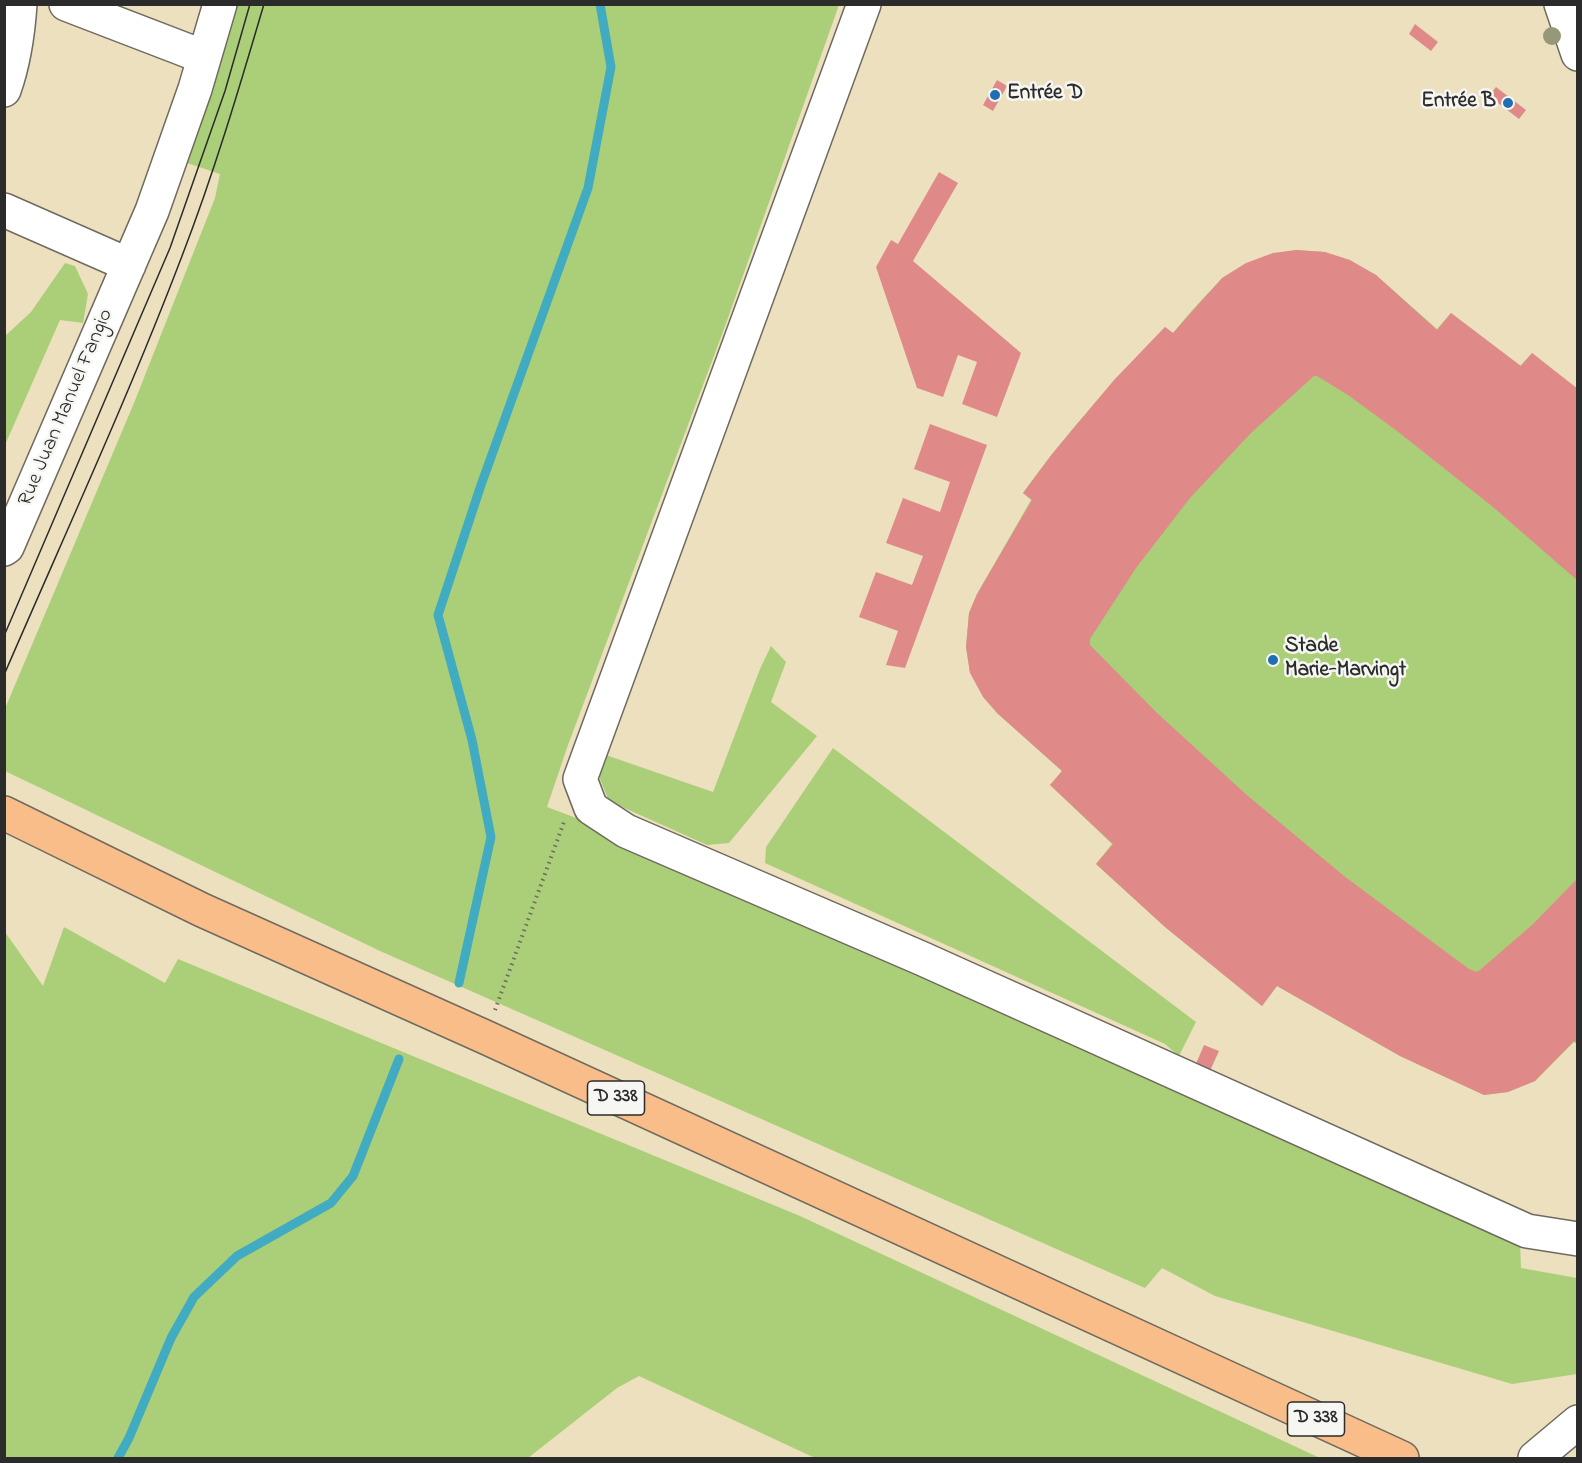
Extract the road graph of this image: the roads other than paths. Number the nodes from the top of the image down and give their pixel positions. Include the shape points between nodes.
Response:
1 (20, 4) edge
2 (66, 4) edge
3 (220, 4) edge
4 (864, 4) edge
5 (1562, 4) edge
6 (1578, 54) edge
7 (204, 57) junction
8 (4, 90) edge
9 (4, 210) edge
10 (129, 266) junction
11 (4, 549) edge
12 (4, 813) edge
13 (1578, 1239) edge
14 (1577, 1423) edge
15 (1402, 1458) edge
16 (1535, 1458) edge
17 (1561, 1458) edge

1 - 8 street via 19,30
2 - 7 street
3 - 7 street, Rue Juan Manuel Fangio
4 - 13 street via 580,779 591,808 627,831 923,959 1527,1231
5 - 6 street
7 - 10 street, Rue Juan Manuel Fangio via 152,211
9 - 10 street
10 - 11 street, Rue Juan Manuel Fangio
12 - 15 main road, D 338 via 202,910
14 - 16 street
14 - 17 street

